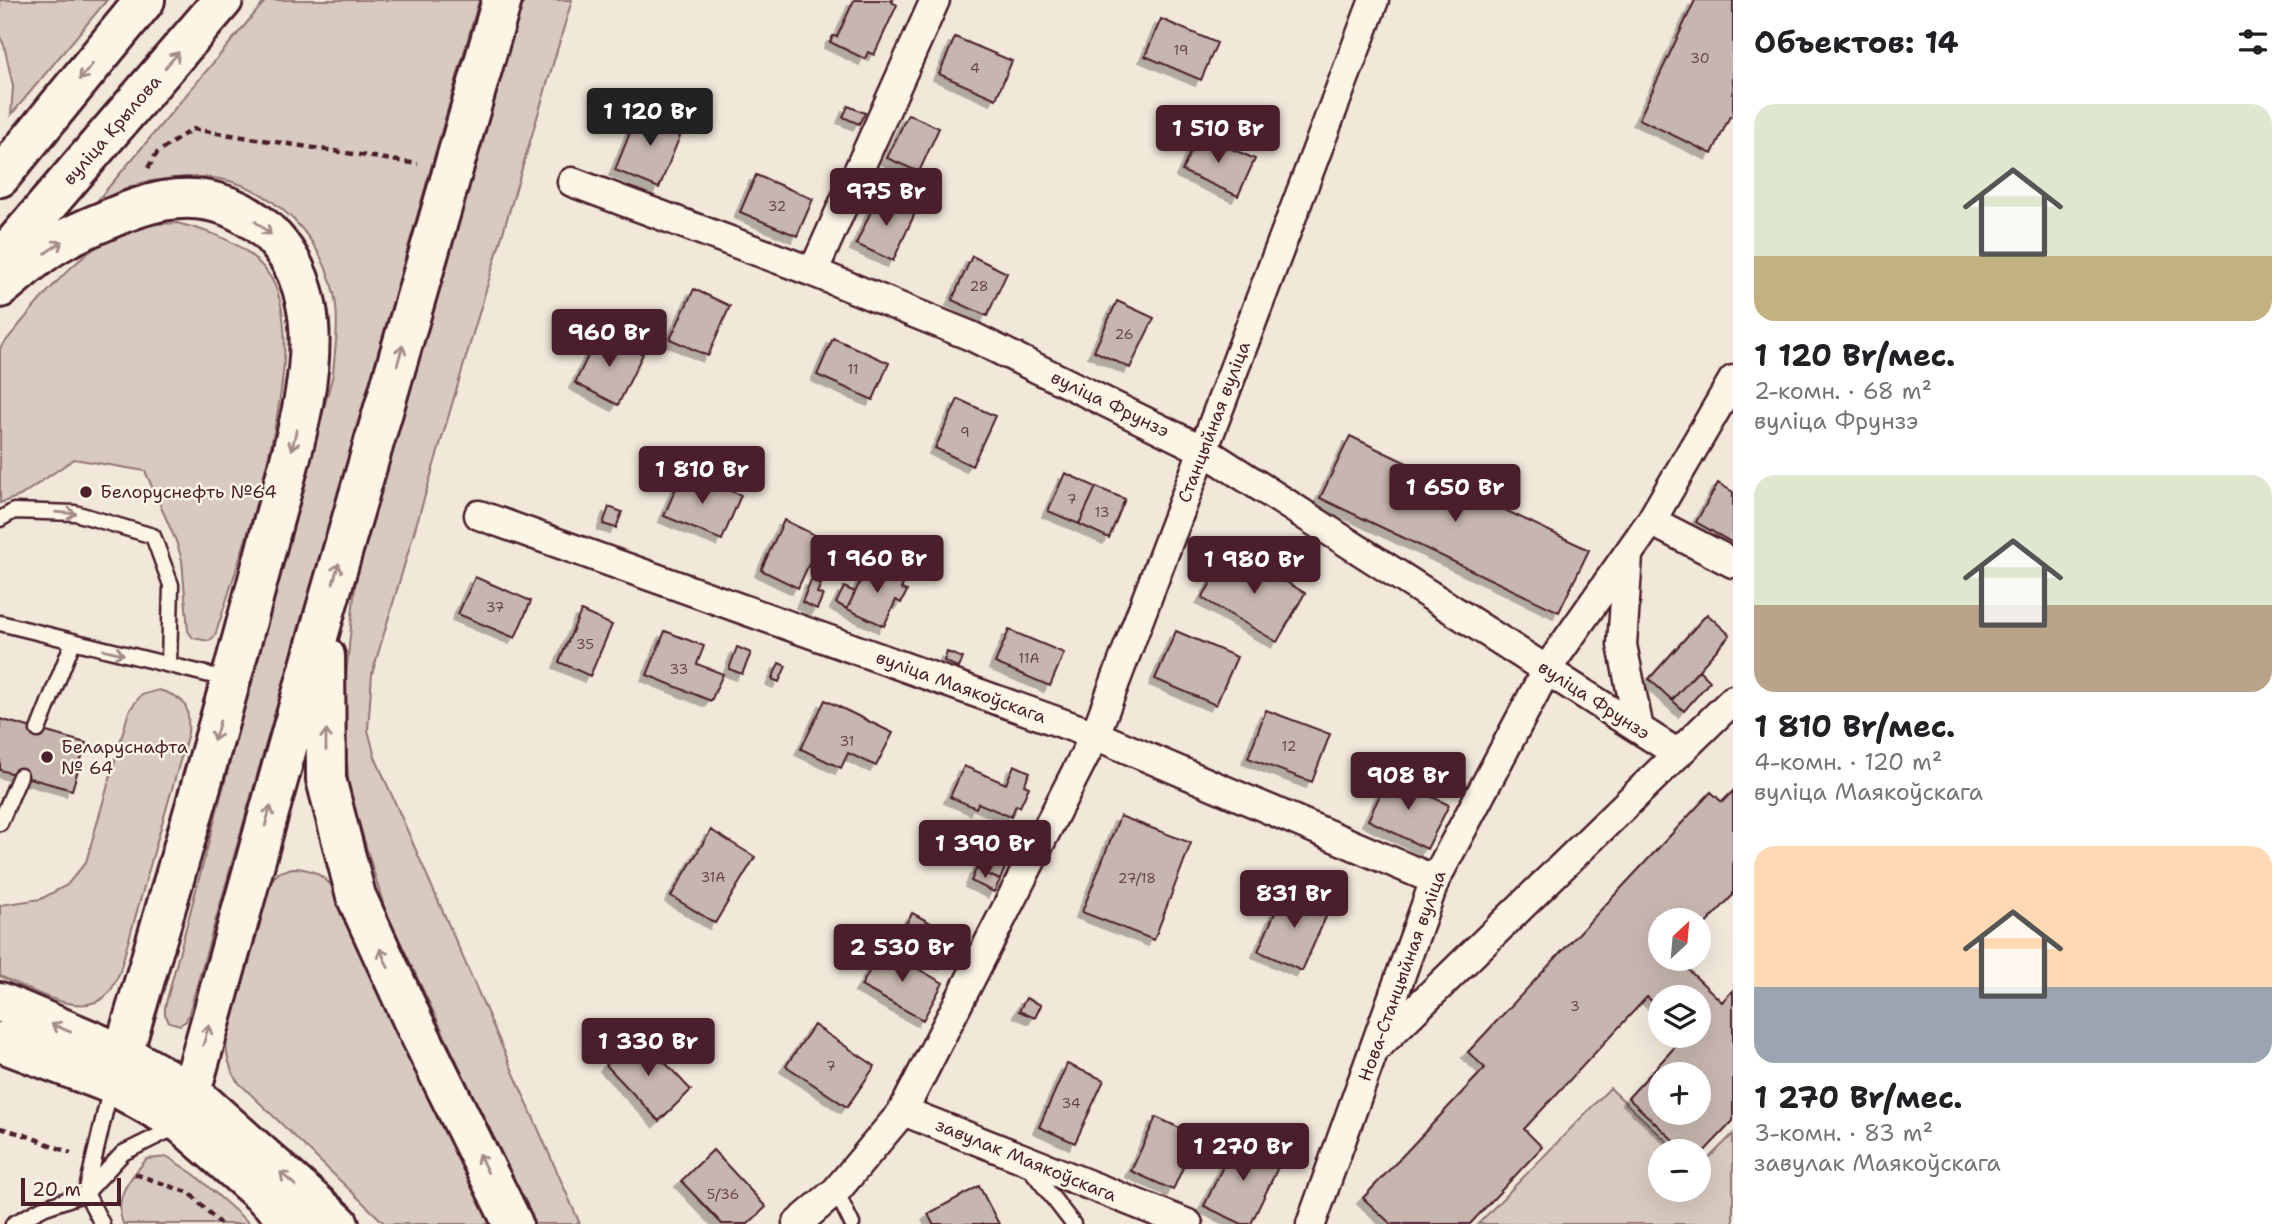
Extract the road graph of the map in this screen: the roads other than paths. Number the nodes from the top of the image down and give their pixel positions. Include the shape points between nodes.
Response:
1 (145, 0) edge
2 (223, 0) edge
3 (502, 0) edge
4 (935, 0) edge
5 (1374, 0) edge
6 (0, 177) edge
7 (572, 182) dead end
8 (0, 261) edge
9 (813, 272) junction
10 (0, 289) edge
11 (1733, 380) edge
12 (1203, 450) junction
13 (479, 515) dead end
14 (0, 519) edge
15 (1651, 522) junction
16 (1628, 554) junction
17 (1733, 563) edge
18 (325, 612) junction
19 (0, 623) edge
20 (73, 642) junction
21 (169, 666) junction
22 (1547, 669) junction
23 (232, 681) junction
24 (1733, 701) edge
25 (1639, 729) junction
26 (38, 730) dead end
27 (1094, 735) junction
28 (1678, 754) junction
29 (20, 776) dead end
30 (0, 823) edge
31 (1435, 880) junction
32 (0, 1002) edge
33 (0, 1042) edge
34 (1374, 1049) junction
35 (117, 1069) junction
36 (186, 1108) junction
37 (903, 1111) junction
38 (1022, 1158) junction
39 (836, 1191) junction
40 (86, 1193) junction
41 (13, 1224) edge
42 (103, 1224) edge
43 (296, 1224) edge
44 (339, 1224) edge
45 (513, 1224) edge
46 (797, 1224) edge
47 (852, 1224) edge
48 (1073, 1224) edge
49 (1188, 1224) edge
50 (1311, 1224) edge

1 -> 6 main road
8 -> 2 main road, вуліца Крылова
18 -> 3 main road
4 - 9 street
5 - 12 street, Станцыйная вуліца
7 - 9 street, вуліца Фрунзэ
9 - 12 street, вуліца Фрунзэ via 971,336
10 -> 23 main road via 59,242 151,202 185,197 243,213 267,229 283,249 307,304 309,367
11 - 15 street, Нова-Станцыйная вуліца
12 - 22 street, вуліца Фрунзэ
12 - 27 street, Станцыйная вуліца
13 - 27 street, вуліца Маякоўскага
14 -> 21 lane via 14,511 75,513 153,536 171,585
15 - 16 street, Нова-Станцыйная вуліца
15 - 17 street
16 - 22 street, Нова-Станцыйная вуліца
16 - 25 street via 1622,645
36 -> 18 main road
45 -> 18 main road via 356,896 326,779
19 - 20 lane
20 -> 21 lane
20 - 26 lane
21 - 23 lane
22 - 25 street, вуліца Фрунзэ
22 - 31 street, Нова-Станцыйная вуліца
23 -> 35 main road
24 - 28 street
25 - 28 street, вуліца Фрунзэ
27 - 31 street, вуліца Маякоўскага
27 - 37 street, Станцыйная вуліца
28 - 34 street
29 - 30 lane
31 - 34 street, Нова-Станцыйная вуліца
35 -> 32 main road
33 - 35 main road
34 - 50 street, Нова-Станцыйная вуліца
35 - 36 main road
35 - 40 lane
36 - 40 lane via 122,1153
36 - 43 main road
44 -> 36 main road
37 - 38 street, завулак Маякоўскага
37 - 39 street, Станцыйная вуліца
38 - 48 lane
38 - 49 street, завулак Маякоўскага
39 - 46 street, Станцыйная вуліца
39 - 47 lane
40 - 41 lane
40 - 42 lane

